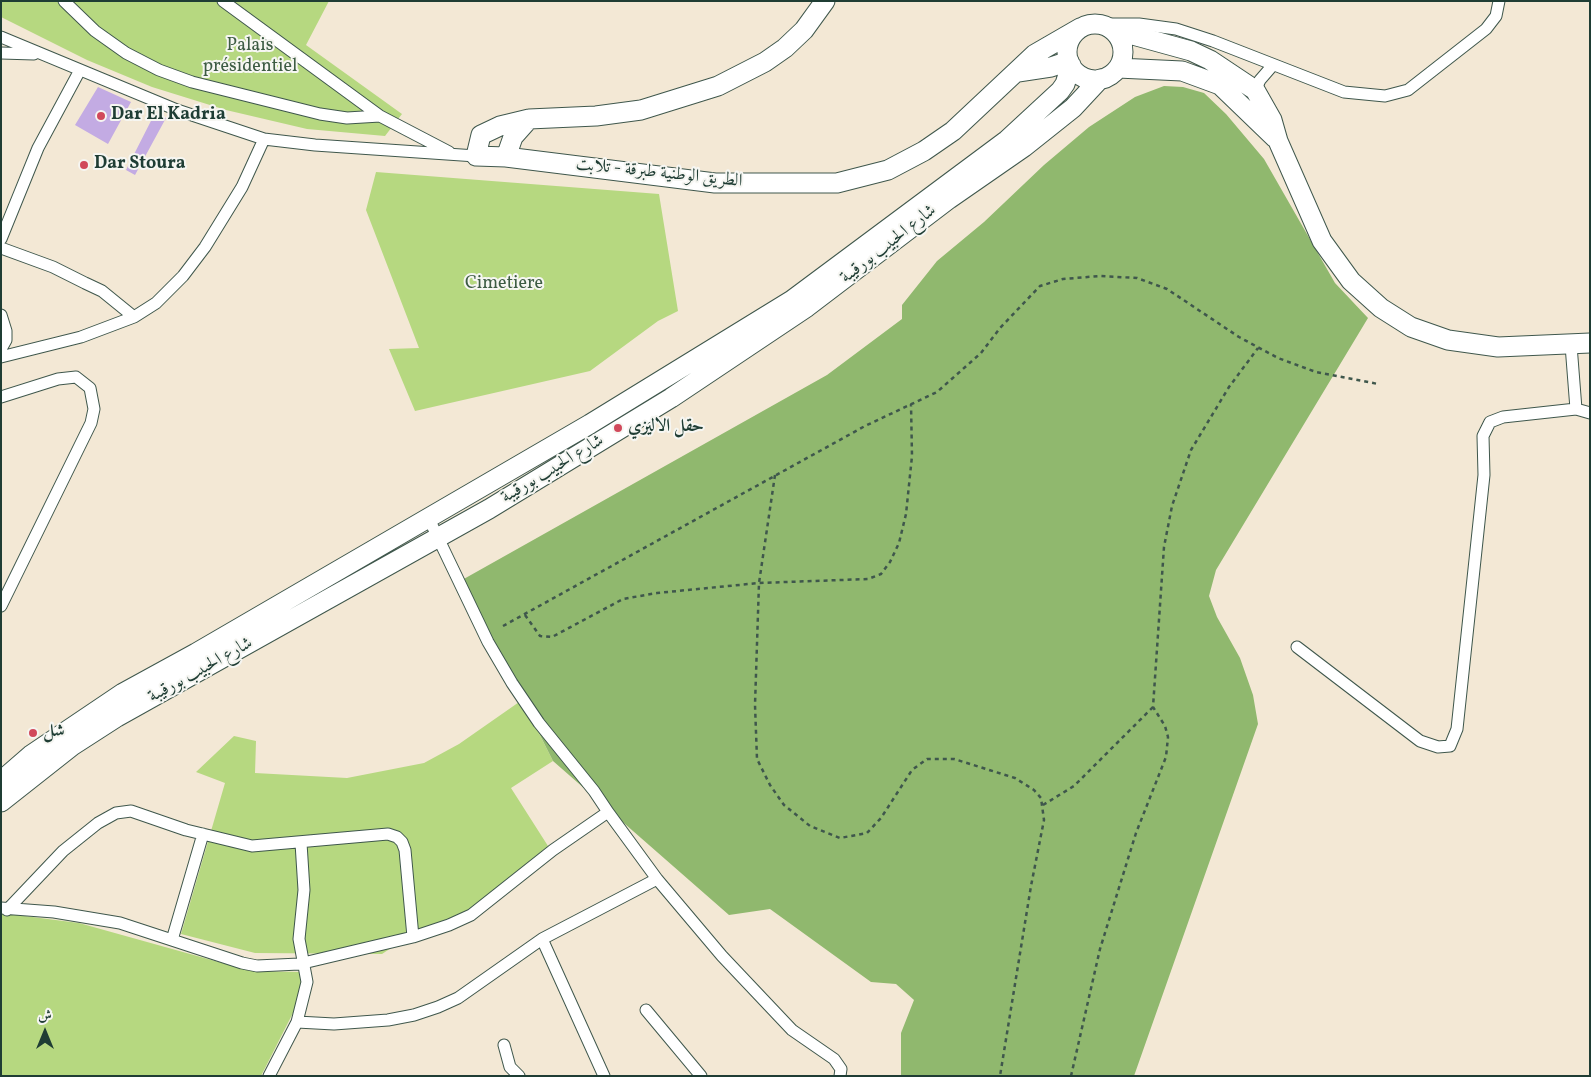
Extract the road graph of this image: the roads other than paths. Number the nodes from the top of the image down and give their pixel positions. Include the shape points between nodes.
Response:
1 (64, 1) edge
2 (223, 1) edge
3 (825, 1) edge
4 (1499, 1) edge
5 (1107, 27) junction
6 (1080, 28) junction
7 (1, 37) edge
8 (1, 53) edge
9 (37, 54) junction
10 (1070, 63) junction
11 (1273, 65) junction
12 (1118, 68) junction
13 (80, 70) junction
14 (1018, 72) junction
15 (1100, 79) junction
16 (1255, 90) junction
17 (380, 116) junction
18 (529, 119) junction
19 (264, 139) junction
20 (1278, 141) junction
21 (452, 154) junction
22 (476, 156) junction
23 (506, 157) junction
24 (1, 239) edge
25 (1, 248) edge
26 (1, 315) edge
27 (134, 317) junction
28 (1581, 344) edge
29 (1, 349) edge
30 (1, 357) edge
31 (1, 397) edge
32 (1576, 409) junction
33 (1590, 413) edge
34 (429, 519) junction
35 (439, 537) junction
36 (3, 593) edge
37 (1, 606) edge
38 (1297, 646) dead end
39 (1, 781) edge
40 (1, 802) edge
41 (608, 812) junction
42 (203, 834) junction
43 (301, 843) junction
44 (657, 879) junction
45 (4, 909) edge
46 (414, 937) junction
47 (542, 939) junction
48 (172, 940) junction
49 (303, 963) junction
50 (646, 1010) dead end
51 (298, 1022) junction
52 (504, 1045) dead end
53 (269, 1076) edge
54 (519, 1076) edge
55 (604, 1076) edge
56 (701, 1076) edge
57 (840, 1076) edge

1 - 17 street via 95,31 126,53 159,70 192,82 320,114 347,118
2 - 17 street
3 - 18 main road via 804,30 785,48 718,86 641,110
4 - 11 street via 1496,16 1486,29 1408,90 1396,94 1372,96 1344,92
5 - 6 main road via 1087,25
5 - 11 street via 1139,24 1176,29
5 - 12 main road via 1118,35 1123,51
5 - 16 main road via 1191,50
6 - 10 main road via 1069,43
6 - 14 main road, الطريق الوطنية طبرقة - تلابت via 1035,54
7 - 9 street
8 - 9 street
9 - 13 street
10 - 14 main road
10 - 15 main road via 1083,77
10 - 34 main road, شارع الحبيب بورقيبة via 1060,91 1007,140 792,300
11 - 16 street
12 - 15 main road
12 - 20 main road via 1182,71 1220,85
13 - 19 street via 177,110
13 - 24 street via 38,148
14 - 23 main road, الطريق الوطنية طبرقة - تلابت via 953,131 924,151 888,170 837,183 715,183
15 - 35 main road, شارع الحبيب بورقيبة via 1073,108 1024,147 949,199 807,307 672,398
16 - 20 main road via 1272,120
17 - 21 street
18 - 22 main road via 488,130 481,135
18 - 23 main road via 513,137
19 - 21 street
19 - 27 street via 242,187 184,276 156,303
20 - 28 main road via 1322,241 1351,281 1381,308 1411,326 1448,340 1498,347
21 - 22 street
22 - 23 main road, الطريق الوطنية طبرقة - تلابت
25 - 27 street via 85,283
26 - 29 street via 6,331
27 - 30 street via 81,338
28 - 32 street
31 - 36 street via 58,378 76,377 90,388 94,409 91,423
32 - 33 street
32 - 38 street via 1503,417 1490,422 1483,436 1484,475 1457,729 1450,746 1438,747 1420,741
34 - 35 street
34 - 39 main road, شارع الحبيب بورقيبة via 123,693 30,755
35 - 40 main road, شارع الحبيب بورقيبة via 118,717 64,752
35 - 41 street via 488,642 512,683
36 - 37 street
41 - 44 street
41 - 46 street via 471,914
42 - 43 street via 252,846
42 - 45 street via 131,811 116,813 63,851
42 - 48 street
43 - 46 street via 388,834 397,837 405,850
43 - 49 street via 304,890 299,939
44 - 47 street
44 - 57 street via 722,956 792,1030 834,1059 841,1069
45 - 48 street via 88,917 120,923
46 - 49 street
47 - 51 street via 458,998 414,1015 361,1022
47 - 55 street
48 - 49 street via 250,964
49 - 51 street via 307,982
50 - 56 street
51 - 53 street
52 - 54 street via 510,1067

